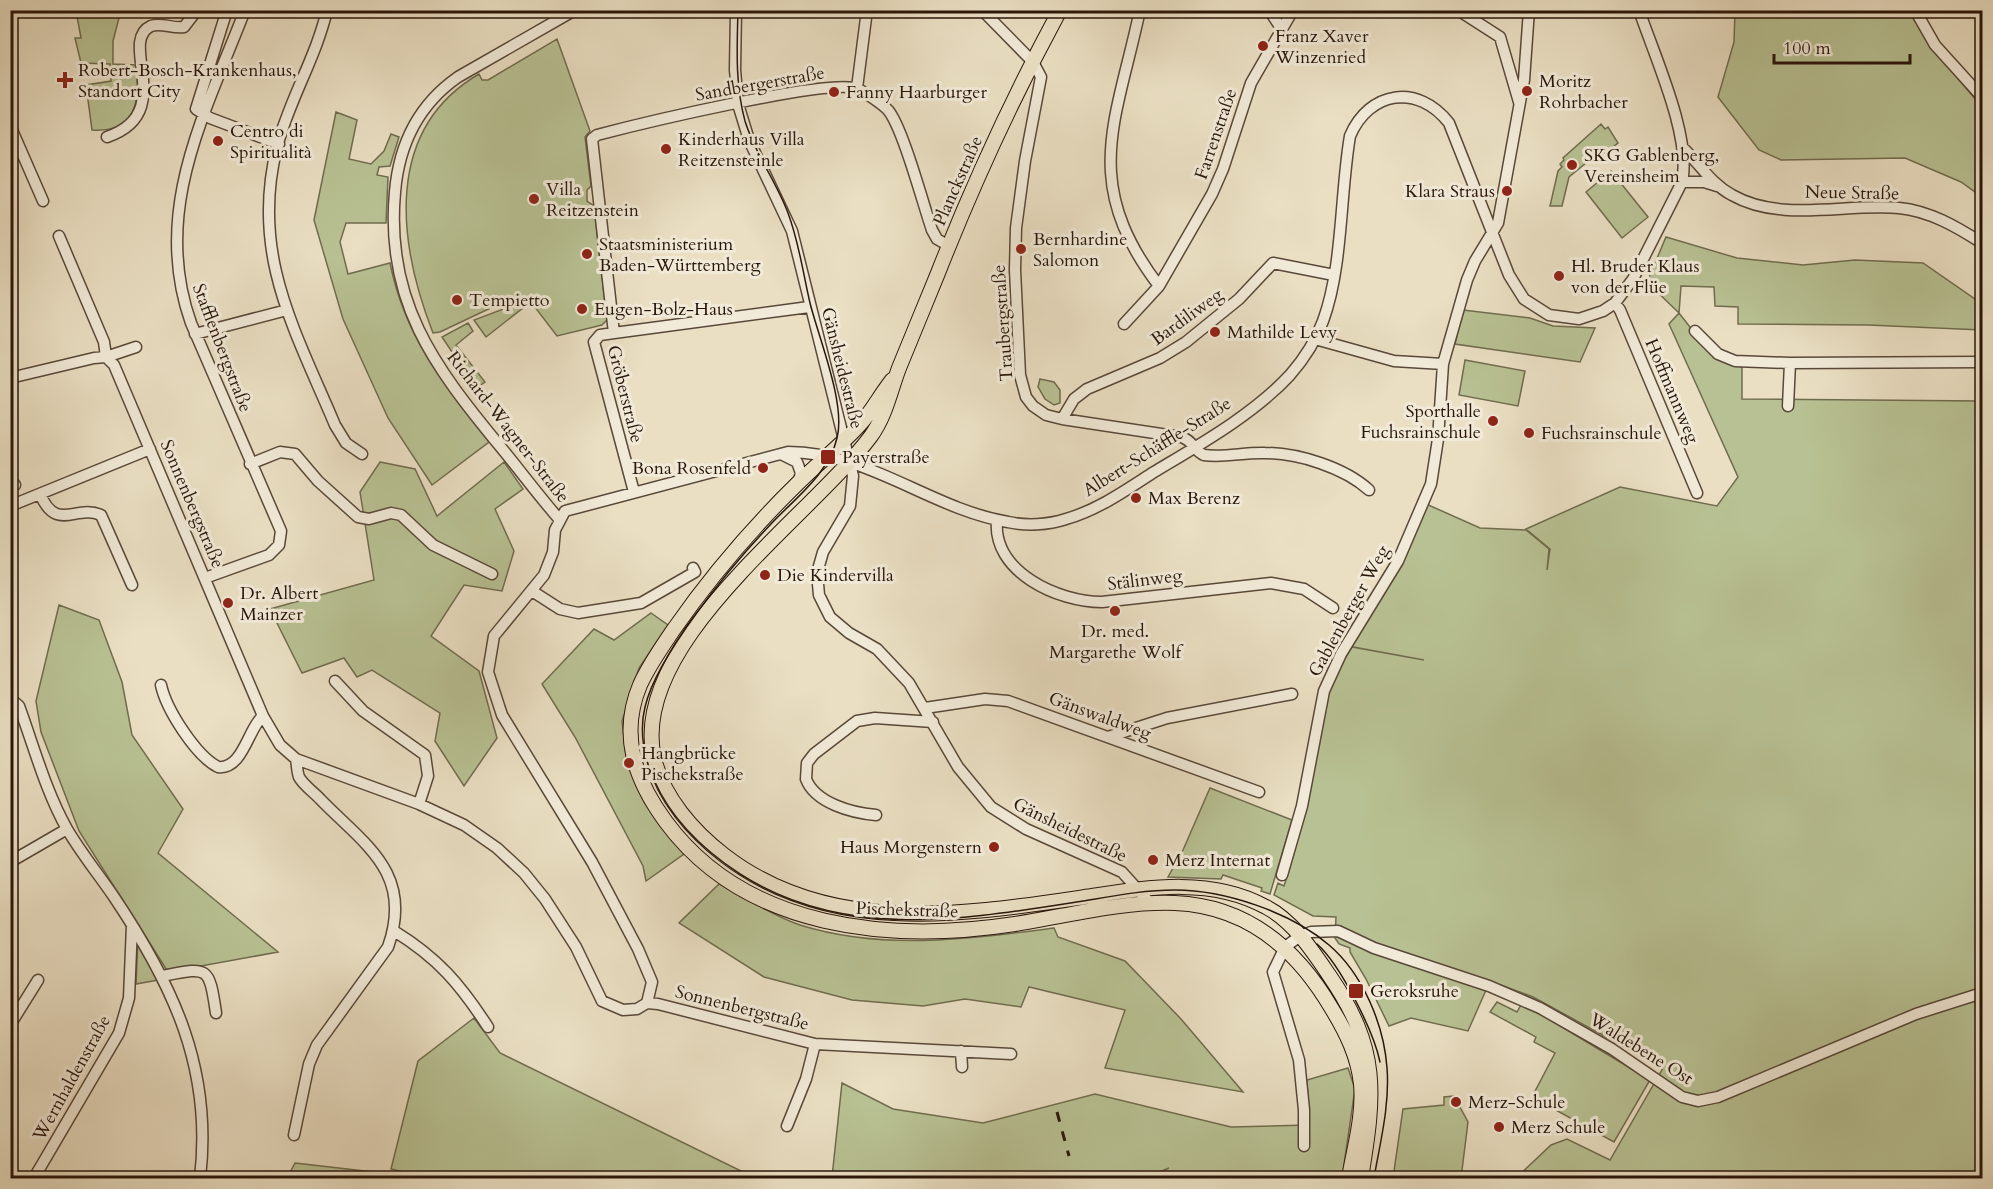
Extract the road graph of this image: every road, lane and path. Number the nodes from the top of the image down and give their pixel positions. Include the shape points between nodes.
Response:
1 (197, 10) edge
2 (227, 10) edge
3 (245, 10) edge
4 (327, 10) edge
5 (575, 10) edge
6 (736, 10) edge
7 (867, 10) edge
8 (981, 10) edge
9 (1060, 10) edge
10 (1140, 10) edge
11 (1269, 10) edge
12 (1293, 10) edge
13 (1458, 10) edge
14 (1528, 10) edge
15 (1639, 10) edge
16 (1915, 10) edge
17 (1281, 28) junction
18 (1033, 62) junction
19 (857, 88) junction
20 (1983, 97) edge
21 (1519, 102) junction
22 (738, 104) junction
23 (10, 106) edge
24 (205, 115) junction
25 (107, 137) dead end
26 (592, 139) joint
27 (279, 144) junction
28 (1683, 147) junction
29 (1682, 182) junction
30 (1718, 186) junction
31 (43, 201) dead end
32 (1492, 230) junction
33 (59, 236) dead end
34 (1983, 243) edge
35 (949, 246) junction
36 (1334, 275) junction
37 (1159, 286) junction
38 (1615, 303) junction
39 (809, 307) junction
40 (287, 310) junction
41 (1124, 324) dead end
42 (1695, 331) dead end
43 (614, 333) junction
44 (195, 334) junction
45 (1315, 339) junction
46 (136, 347) dead end
47 (106, 357) junction
48 (1983, 362) edge
49 (1790, 363) junction
50 (1443, 364) junction
51 (898, 370) junction
52 (10, 378) edge
53 (1788, 406) dead end
54 (835, 407) junction
55 (1062, 419) junction
56 (844, 440) junction
57 (1196, 447) junction
58 (150, 449) junction
59 (362, 454) dead end
60 (827, 455) junction
61 (771, 456) junction
62 (250, 464) junction
63 (851, 466) junction
64 (871, 471) junction
65 (798, 483) junction
66 (853, 485) junction
67 (1370, 490) dead end
68 (634, 492) junction
69 (1697, 493) dead end
70 (40, 494) junction
71 (10, 506) edge
72 (559, 519) junction
73 (997, 520) junction
74 (693, 568) dead end
75 (492, 574) dead end
76 (205, 578) junction
77 (132, 585) dead end
78 (531, 591) junction
79 (1333, 608) dead end
80 (335, 681) dead end
81 (161, 685) dead end
82 (1292, 694) dead end
83 (10, 698) edge
84 (925, 708) junction
85 (263, 716) junction
86 (933, 722) junction
87 (1108, 737) junction
88 (296, 759) junction
89 (1259, 792) dead end
90 (419, 804) junction
91 (876, 815) dead end
92 (67, 829) junction
93 (10, 862) edge
94 (1282, 875) dead end
95 (1138, 889) junction
96 (1150, 903) junction
97 (132, 925) junction
98 (394, 931) junction
99 (1300, 936) junction
100 (1286, 947) junction
101 (162, 976) junction
102 (38, 980) dead end
103 (1983, 993) edge
104 (647, 1003) junction
105 (216, 1013) dead end
106 (10, 1025) edge
107 (488, 1027) dead end
108 (815, 1044) junction
109 (961, 1051) junction
110 (1011, 1054) dead end
111 (962, 1067) dead end
112 (787, 1126) dead end
113 (294, 1135) dead end
114 (1304, 1146) dead end
115 (34, 1179) edge
116 (200, 1179) edge
117 (1349, 1179) edge
118 (1361, 1179) edge

1 - 25 street via 184,27 154,26 144,34 140,50 144,93 141,107 130,123
2 - 24 street via 196,108
3 - 24 street, Stafflenbergstraße
4 - 27 street
5 - 72 street, Richard-Wagner-Straße via 441,90 407,137 394,197 397,264 423,340 448,382
6 - 22 street, Gänsheidestraße
7 - 19 street
8 - 18 street
9 - 18 main road, Planckstraße
10 - 37 street via 1113,120 1111,169 1122,227 1139,260
11 - 17 street
12 - 17 street, Farrenstraße
13 - 21 street via 1500,36
14 - 21 street, Gablenberger Weg
15 - 28 street, Neue Straße
16 - 20 street via 1935,45
17 - 37 street, Farrenstraße via 1251,83 1215,188
18 - 35 main road, Planckstraße
18 - 55 street, Traubergstraße via 1041,86 1016,228 1020,375 1033,406
19 - 22 street, Sandbergerstraße via 831,87
19 - 35 street via 888,111 901,137 932,230 937,239
21 - 32 street, Gablenberger Weg via 1500,209
22 - 26 street, Sandbergerstraße via 642,123
22 - 39 street, Gänsheidestraße via 749,140 789,222
23 - 31 street via 12,129
24 - 27 street
24 - 44 street, Stafflenbergstraße via 183,175 176,226 178,277
26 - 43 street, Gröberstraße
27 - 40 street via 270,192 269,232 276,278
28 - 29 street, Albert-Schäffle-Straße
28 - 30 street, Neue Straße
29 - 30 street, Neue Straße
29 - 38 street, Albert-Schäffle-Straße via 1633,279
30 - 34 street, Neue Straße via 1744,201 1777,208 1900,208 1932,215
32 - 36 street, Albert-Schäffle-Straße via 1454,133 1441,113 1420,100 1390,98 1369,108 1350,136
32 - 38 street, Albert-Schäffle-Straße via 1516,288 1535,308 1549,315 1579,319
32 - 50 street, Gablenberger Weg via 1467,280
33 - 47 street, Sonnenbergstraße via 104,342
35 - 51 main road, Planckstraße
36 - 45 street, Albert-Schäffle-Straße via 1328,308
36 - 55 street, Bardiliweg via 1273,263 1239,299 1186,342 1160,358 1080,393
37 - 41 street, Farrenstraße
38 - 69 street, Hoffmannweg
39 - 43 street
39 - 54 street, Gänsheidestraße
40 - 44 street
40 - 59 street via 338,432
42 - 49 street via 1718,354 1735,360
43 - 68 street, Gröberstraße via 600,335 594,342
44 - 62 street, Stafflenbergstraße
45 - 50 street via 1394,361
45 - 57 street, Albert-Schäffle-Straße via 1290,375
46 - 47 street
47 - 52 street
47 - 58 street, Sonnenbergstraße via 114,365
48 - 49 street
49 - 53 street
50 - 94 street, Gablenberger Weg via 1431,484 1398,561 1341,654 1324,691 1302,806
51 - 56 main road, Planckstraße
51 - 63 main road, Planckstraße via 880,422
54 - 56 street, Gänsheidestraße
54 - 60 street via 835,436
55 - 57 street, Traubergstraße via 1181,437 1191,440
56 - 60 main road, Pischekstraße
56 - 63 street, Gänsheidestraße
57 - 67 street, Traubergstraße via 1200,454 1209,456 1264,453 1318,463 1351,475
57 - 73 street, Albert-Schäffle-Straße via 1074,517 1036,524
58 - 70 street
58 - 76 street, Sonnenbergstraße
60 - 61 street via 788,452
60 - 63 street
60 - 65 main road, Pischekstraße
61 - 65 street via 787,456 797,462 801,473
61 - 68 street
62 - 75 street via 280,452 295,454 358,517 401,515 433,545
62 - 76 street, Stafflenbergstraße via 281,531 279,545 269,555
63 - 64 street, Albert-Schäffle-Straße
63 - 66 street, Gänsheidestraße
63 - 95 main road, Pischekstraße via 823,487 731,582 681,650 661,685 652,716 654,759 666,789 690,823 731,860 774,886 815,901 864,912 963,912
64 - 66 street via 857,476
64 - 73 street, Albert-Schäffle-Straße
65 - 96 main road, Pischekstraße via 703,589 659,651 635,698 629,730 636,770 670,828 708,865 744,890 789,911 843,926 902,932 959,930
66 - 84 street, Gänsheidestraße via 847,512 823,552 817,573 819,595 830,617 877,649 909,683
68 - 72 street via 572,508
70 - 71 street
70 - 77 street via 55,514 101,515
72 - 78 street, Richard-Wagner-Straße via 550,564
73 - 79 street, Stälinweg via 997,539 1012,563 1044,588 1075,600 1102,602 1271,583 1304,590
74 - 78 street via 695,572 650,599 632,605 568,612
76 - 85 street, Sonnenbergstraße
78 - 104 street, Richard-Wagner-Straße via 494,636 488,672 491,689 516,739 587,852 638,949 652,982
80 - 90 street via 369,717 425,755 428,776
81 - 85 street via 180,725 218,767 229,765
82 - 87 street via 1167,718
83 - 92 street via 19,706
84 - 86 street, Gänsheidestraße
84 - 87 street, Gänswaldweg via 997,699
85 - 88 street, Sonnenbergstraße via 280,745
86 - 91 street via 862,719 810,758 806,779 816,794 853,812
86 - 95 street, Gänsheidestraße via 958,767 991,807 1026,829 1118,870
87 - 89 street, Gänswaldweg
88 - 90 street, Sonnenbergstraße
88 - 98 street via 299,777 378,857 390,880
90 - 104 street, Sonnenbergstraße via 474,832 524,873 576,947 602,1001 623,1010
92 - 93 street
92 - 97 street
95 - 96 street, Gänsheidestraße
95 - 99 main road, Pischekstraße via 1188,887 1234,894 1268,908
96 - 100 main road, Pischekstraße via 1193,904 1224,912 1266,931
97 - 101 street
97 - 115 street, Wernhaldenstraße via 129,998 119,1033
98 - 107 street via 428,954 462,987
98 - 113 street via 388,946 317,1045 309,1064
99 - 100 street, Waldebene Ost
99 - 103 street, Waldebene Ost via 1338,931 1384,952 1489,986 1540,1008 1612,1049 1682,1097 1698,1101 1718,1097 1916,1014
99 - 118 main road, Pischekstraße via 1346,1001 1366,1048 1372,1091
100 - 114 street via 1274,972 1299,1060
100 - 117 main road, Pischekstraße via 1323,993 1356,1059 1361,1100
101 - 105 street via 195,969 203,972 212,984
101 - 116 street via 180,1017 195,1070 201,1129
102 - 106 street
104 - 108 street, Sonnenbergstraße via 711,1015
108 - 109 street, Sonnenbergstraße
108 - 112 street
109 - 110 street, Sonnenbergstraße
109 - 111 street

